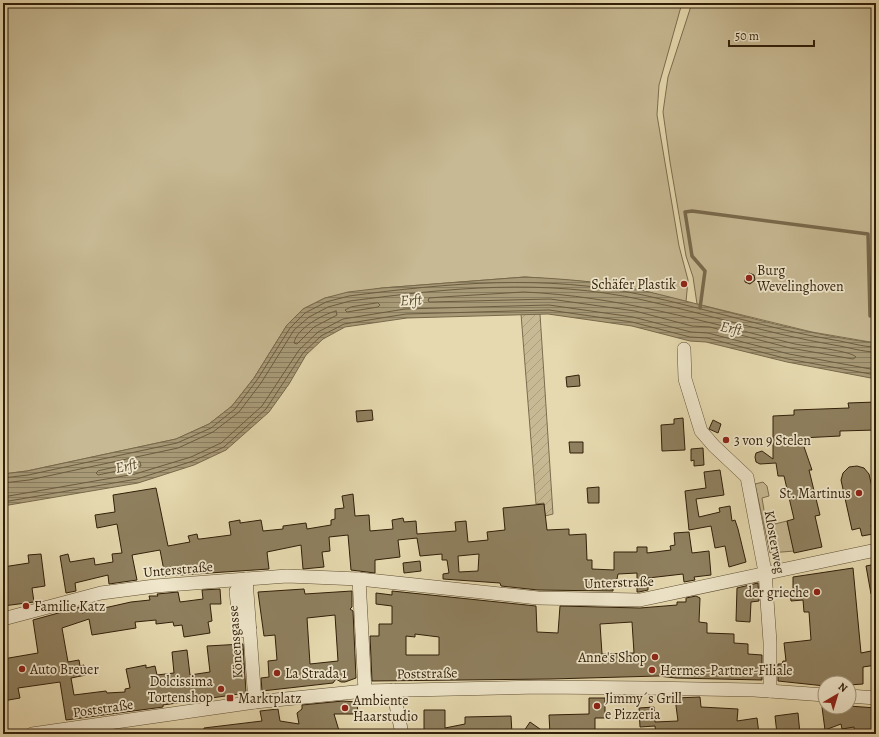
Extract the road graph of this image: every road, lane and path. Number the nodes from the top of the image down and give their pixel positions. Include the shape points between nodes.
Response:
1 (684, 349) dead end
2 (876, 550) edge
3 (765, 572) junction
4 (246, 579) junction
5 (359, 579) junction
6 (236, 591) dead end
7 (3, 618) edge
8 (250, 630) junction
9 (393, 690) junction
10 (365, 691) junction
11 (770, 691) junction
12 (817, 694) edge
13 (857, 697) edge
14 (876, 698) edge
15 (256, 702) junction
16 (90, 730) edge
17 (32, 734) edge
18 (402, 734) edge

1 - 3 street, Klosterweg via 685,379 701,431 747,477
2 - 3 street, Unterstraße
3 - 5 street, Unterstraße via 665,596 629,601 523,597
3 - 11 street, Klosterweg via 770,642
4 - 5 street, Unterstraße via 303,576
4 - 7 street, Unterstraße via 101,592
4 - 8 street, Könensgasse
5 - 10 street
6 - 8 street via 240,631
8 - 15 street, Könensgasse
9 - 10 street, Poststraße
9 - 11 street, Poststraße via 554,688
9 - 18 street
10 - 15 street, Poststraße
11 - 12 street, Poststraße
13 - 14 street
15 - 16 street, Poststraße
16 - 17 street, Poststraße

